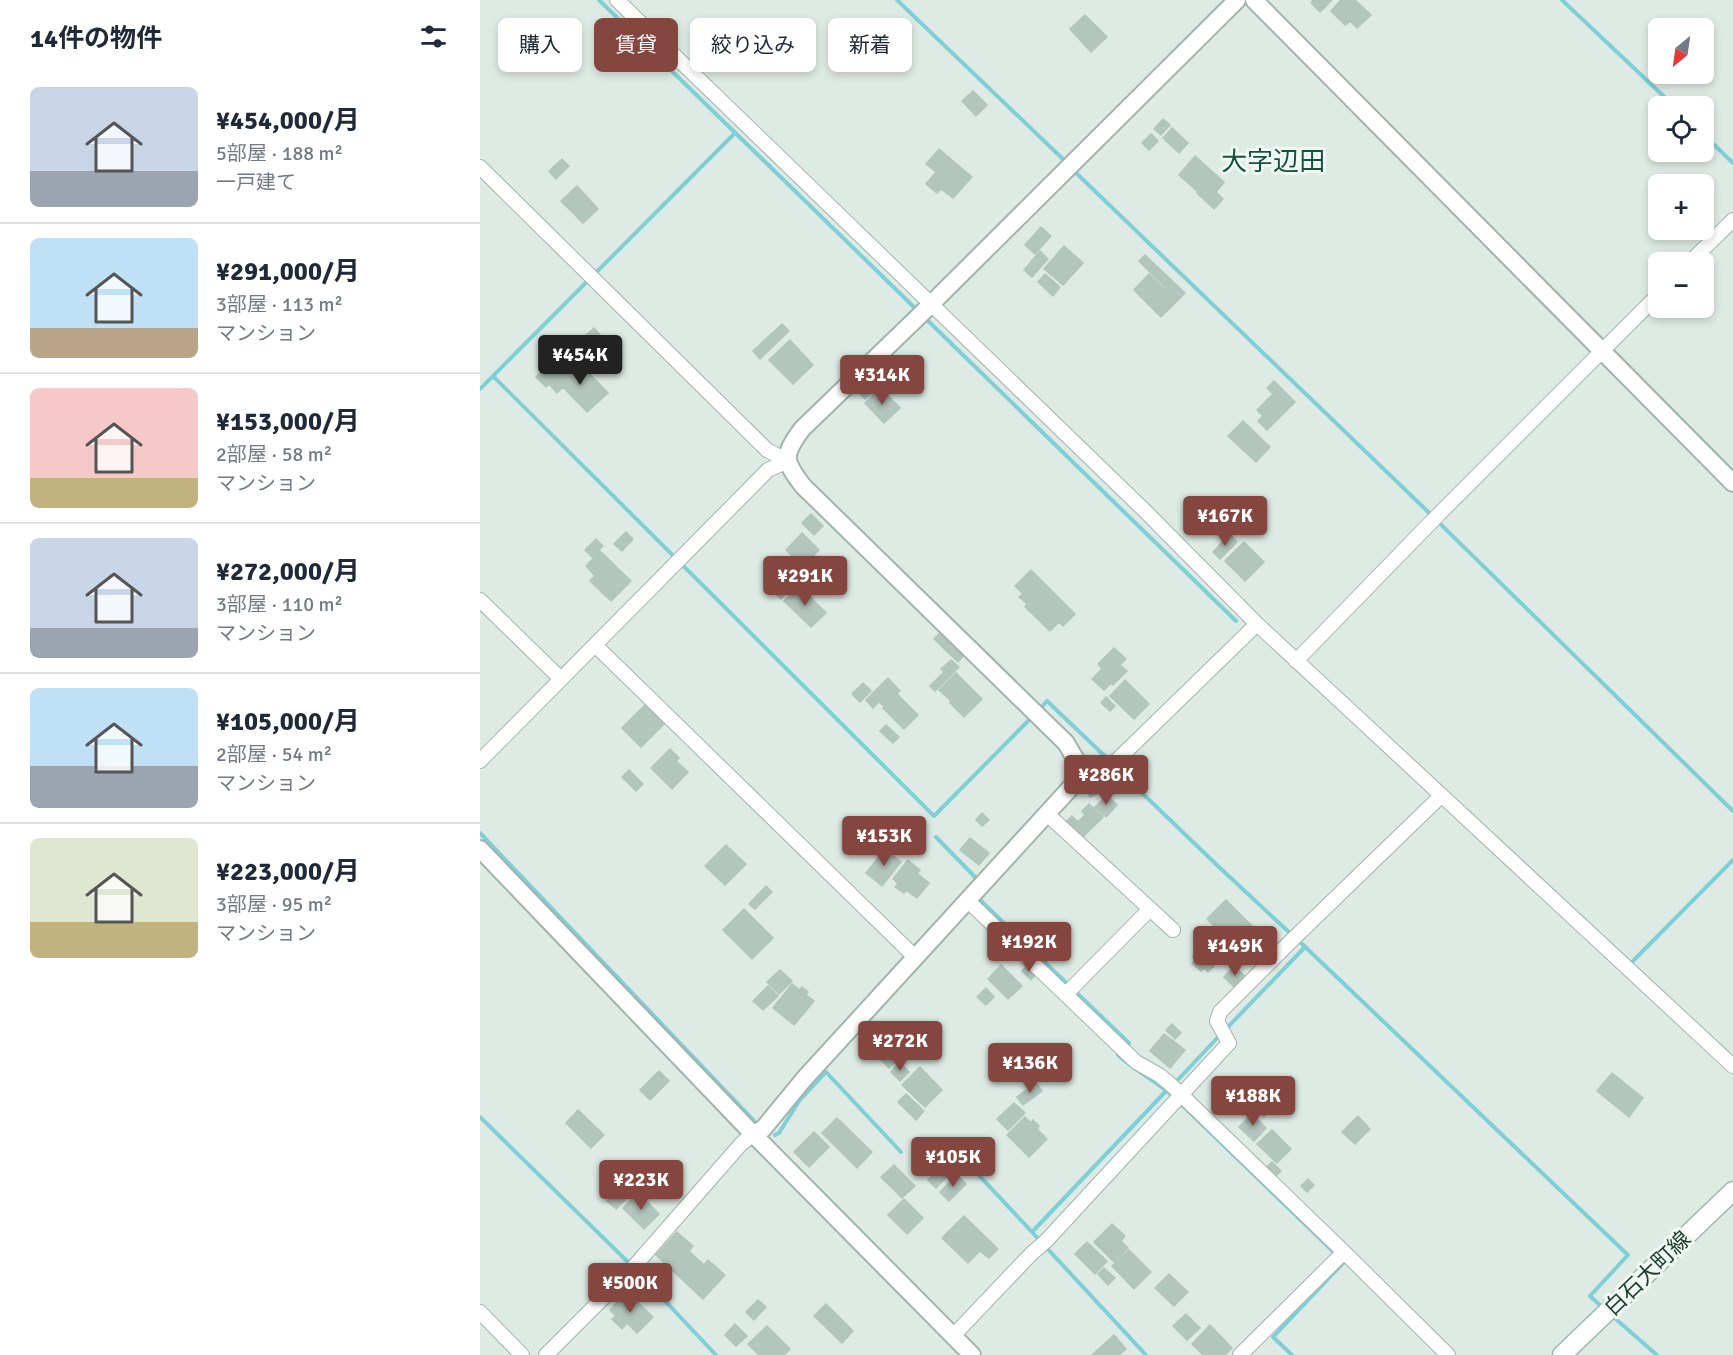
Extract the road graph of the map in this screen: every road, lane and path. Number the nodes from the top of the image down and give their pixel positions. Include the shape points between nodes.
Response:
1 (617, 0) edge
2 (1237, 0) edge
3 (1254, 0) edge
4 (480, 167) edge
5 (1733, 219) edge
6 (1700, 252) edge
7 (1648, 305) edge
8 (924, 311) junction
9 (1602, 351) junction
10 (788, 461) junction
11 (1733, 483) edge
12 (480, 600) edge
13 (1257, 624) junction
14 (595, 645) junction
15 (1296, 661) junction
16 (561, 679) junction
17 (480, 760) edge
18 (1080, 773) junction
19 (1441, 796) junction
20 (1047, 814) junction
21 (480, 849) edge
22 (975, 892) junction
23 (1150, 909) junction
24 (1173, 930) dead end
25 (915, 957) junction
26 (1070, 990) junction
27 (1733, 1066) edge
28 (1175, 1089) junction
29 (753, 1134) junction
30 (1733, 1191) edge
31 (1341, 1255) junction
32 (480, 1312) edge
33 (953, 1336) junction
34 (522, 1355) edge
35 (546, 1355) edge
36 (972, 1355) edge
37 (1240, 1355) edge
38 (1448, 1355) edge
39 (1562, 1355) edge

1 - 8 street
2 - 8 street
3 - 9 street
4 - 10 street via 767,450
5 - 6 street
7 - 9 street
8 - 10 street via 802,429 789,448
8 - 13 street via 1144,510
9 - 11 street
9 - 15 street
10 - 14 street via 768,471
10 - 18 street via 803,486 1066,743
12 - 16 street
13 - 15 street
13 - 18 street via 1113,764
14 - 16 street
14 - 25 street
15 - 19 street
16 - 17 street
18 - 20 street
19 - 27 street
19 - 28 street via 1220,1012 1216,1021 1229,1043
20 - 22 street
20 - 23 street
21 - 29 street
22 - 25 street
22 - 26 street
23 - 24 street
23 - 26 street
25 - 29 street via 804,1078 763,1129
26 - 28 street via 1136,1062
28 - 31 street
28 - 33 street via 1047,1240
29 - 33 street
29 - 35 street via 633,1267
30 - 39 main road, 白石大町線
31 - 37 street
31 - 38 street
32 - 34 street
33 - 36 street

